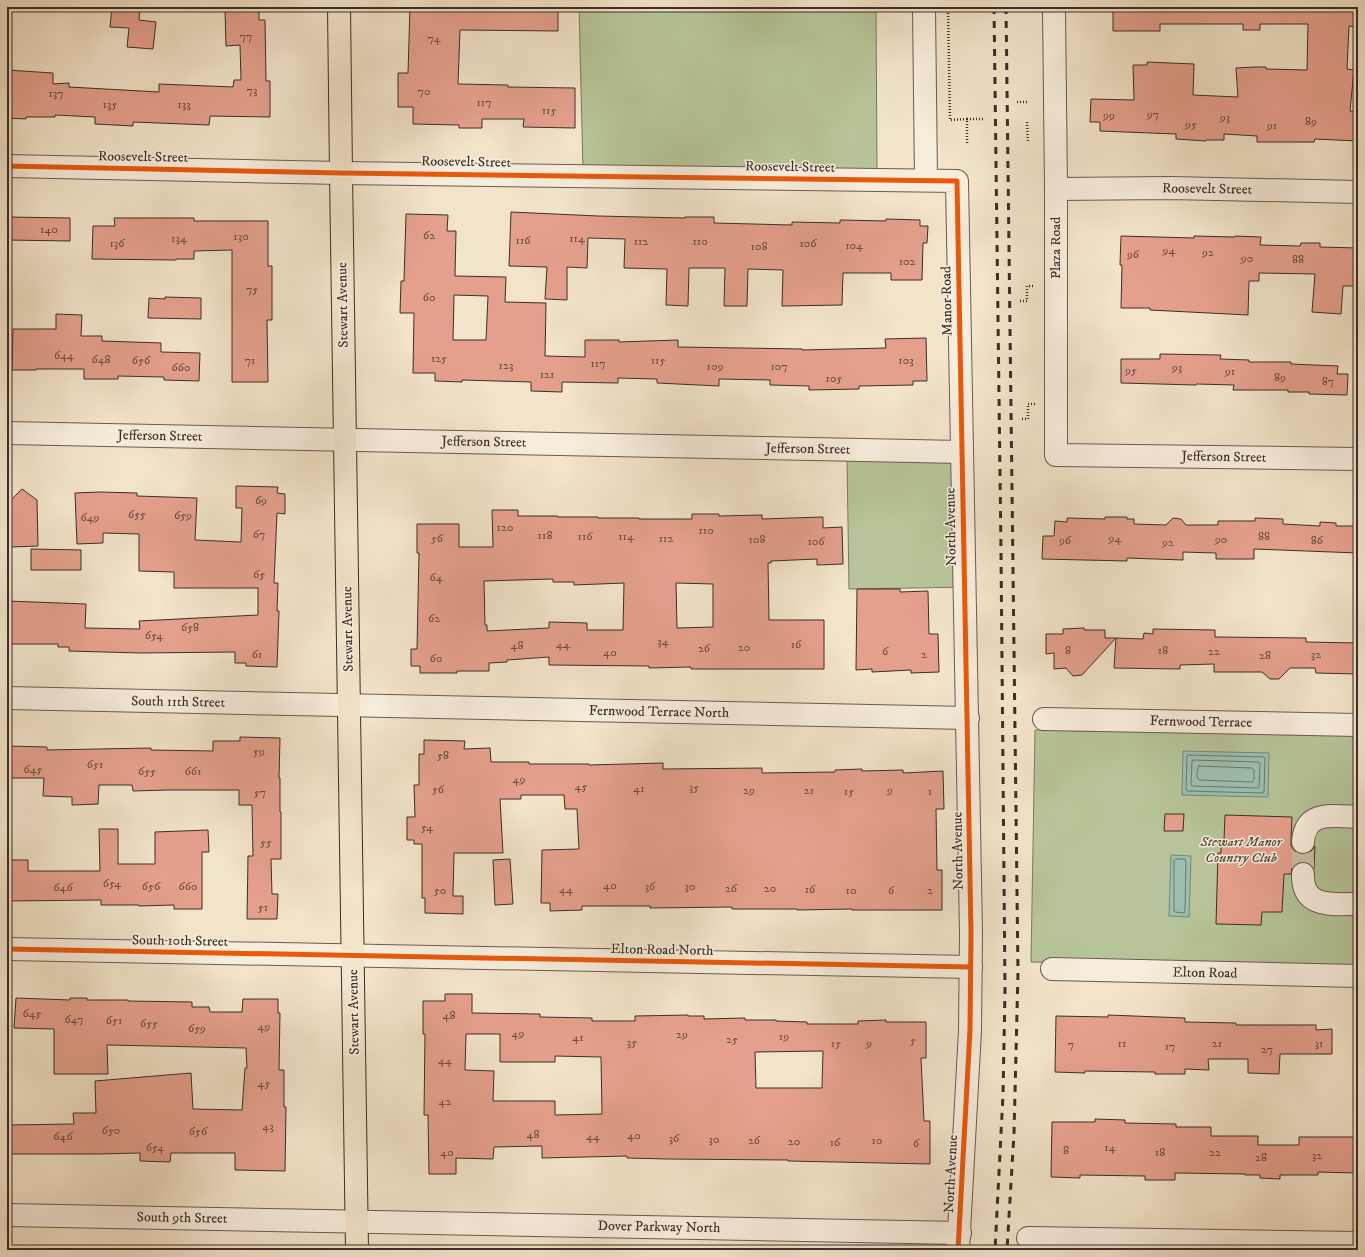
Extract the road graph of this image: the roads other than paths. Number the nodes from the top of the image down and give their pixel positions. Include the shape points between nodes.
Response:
1 (339, 7) edge
2 (924, 7) edge
3 (1054, 7) edge
4 (7, 166) edge
5 (341, 172) junction
6 (926, 180) junction
7 (1056, 189) junction
8 (1358, 192) edge
9 (7, 432) edge
10 (345, 439) junction
11 (962, 452) junction
12 (1089, 455) joint
13 (1358, 459) edge
14 (7, 698) edge
15 (349, 705) junction
16 (968, 718) junction
17 (1044, 719) dead end
18 (1358, 725) edge
19 (1358, 817) edge
20 (1303, 842) tunnel mouth
21 (1303, 874) tunnel mouth
22 (1358, 904) edge
23 (7, 949) edge
24 (354, 956) junction
25 (970, 967) junction
26 (1052, 969) dead end
27 (1358, 976) edge
28 (7, 1215) edge
29 (357, 1221) junction
30 (1028, 1238) dead end
31 (959, 1241) edge
32 (1358, 1243) edge
33 (358, 1250) edge

1 - 5 main road, Stewart Avenue
2 - 6 street
3 - 7 street, Plaza Road
4 - 5 street, Roosevelt Street
5 - 6 street, Roosevelt Street
5 - 10 main road, Stewart Avenue
6 - 11 street, Manor Road via 957,181
7 - 8 street, Roosevelt Street via 1171,188
7 - 12 street, Plaza Road via 1056,455
9 - 10 street, Jefferson Street
10 - 11 street, Jefferson Street
10 - 15 main road, Stewart Avenue
11 - 16 street, North Avenue
12 - 13 street, Jefferson Street
14 - 15 street, South 11th Street
15 - 16 street, Fernwood Terrace North
15 - 24 main road, Stewart Avenue
16 - 25 street, North Avenue
17 - 18 street, Fernwood Terrace
19 - 20 street via 1318,818 1308,825
21 - 22 street via 1302,883 1307,893 1316,901
23 - 24 street, South 10th Street
24 - 25 street, Elton Road North
24 - 29 main road, Stewart Avenue
25 - 31 street, North Avenue via 970,1030
26 - 27 street, Elton Road
28 - 29 street, South 9th Street
29 - 31 street, Dover Parkway North
29 - 33 main road, Stewart Avenue
30 - 32 street

